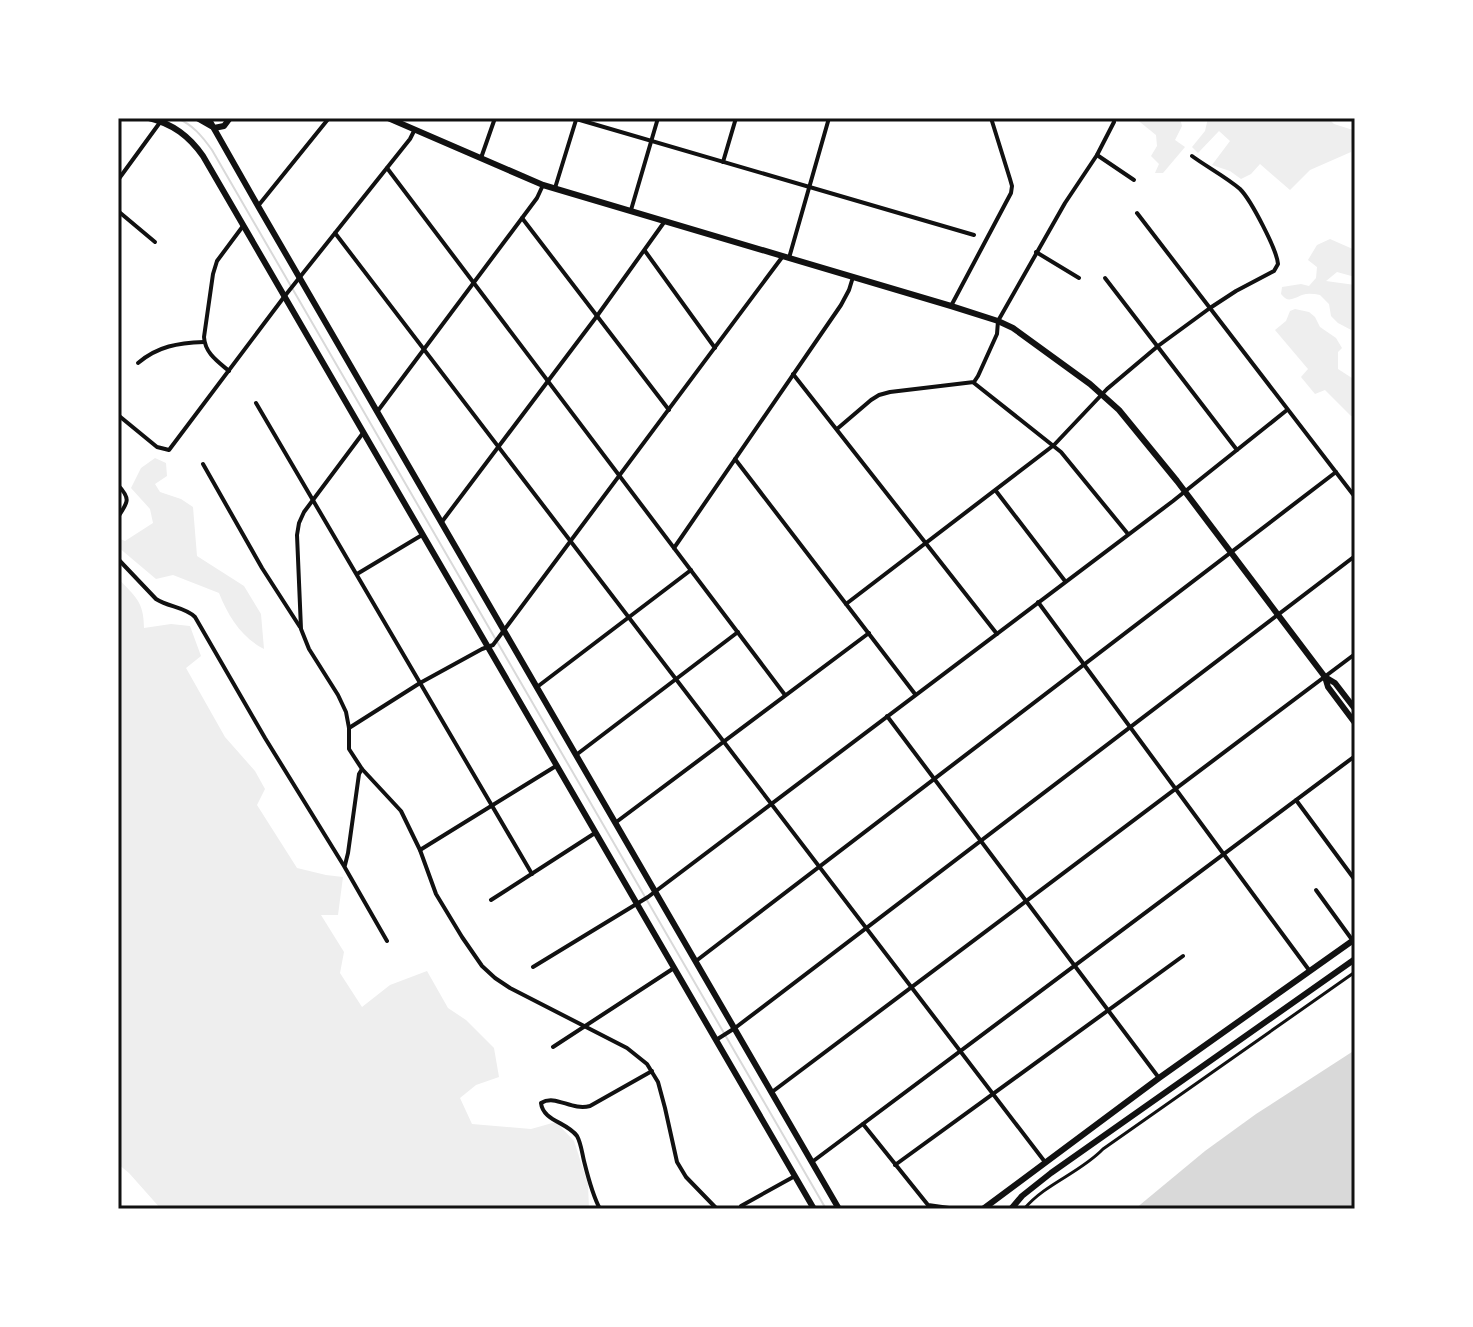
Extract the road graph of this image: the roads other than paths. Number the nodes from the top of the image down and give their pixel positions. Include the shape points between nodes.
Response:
1 (149, 118) edge
2 (230, 118) edge
3 (329, 118) edge
4 (388, 118) edge
5 (495, 118) edge
6 (575, 118) edge
7 (658, 118) edge
8 (736, 118) edge
9 (829, 118) edge
10 (991, 118) edge
11 (203, 119) edge
12 (161, 121) junction
13 (1114, 122) dead end
14 (214, 128) junction
15 (415, 129) junction
16 (651, 142) junction
17 (1097, 155) junction
18 (1192, 156) dead end
19 (481, 158) junction
20 (722, 162) junction
21 (387, 168) junction
22 (118, 180) edge
23 (1134, 180) dead end
24 (543, 185) junction
25 (809, 187) junction
26 (555, 188) junction
27 (258, 206) junction
28 (631, 210) junction
29 (118, 211) edge
30 (1137, 213) dead end
31 (522, 218) junction
32 (665, 221) junction
33 (243, 226) junction
34 (335, 233) junction
35 (974, 235) dead end
36 (155, 242) dead end
37 (645, 251) junction
38 (1036, 252) junction
39 (786, 257) junction
40 (853, 277) junction
41 (1079, 278) dead end
42 (1105, 278) dead end
43 (297, 281) junction
44 (474, 283) junction
45 (286, 294) junction
46 (951, 306) junction
47 (1210, 308) junction
48 (597, 316) junction
49 (998, 321) junction
50 (204, 342) junction
51 (1158, 346) junction
52 (715, 348) junction
53 (424, 349) junction
54 (138, 363) dead end
55 (229, 371) junction
56 (793, 374) junction
57 (548, 381) junction
58 (974, 382) junction
59 (1102, 394) junction
60 (256, 403) dead end
61 (669, 410) junction
62 (1287, 410) junction
63 (377, 412) junction
64 (118, 415) edge
65 (837, 429) junction
66 (363, 433) junction
67 (1054, 445) junction
68 (499, 447) junction
69 (1237, 450) junction
70 (735, 459) junction
71 (203, 464) dead end
72 (1336, 472) junction
73 (620, 476) junction
74 (118, 485) edge
75 (996, 491) junction
76 (1184, 492) junction
77 (1355, 497) edge
78 (313, 500) junction
79 (119, 512) edge
80 (441, 523) junction
81 (1128, 534) junction
82 (422, 535) junction
83 (571, 541) junction
84 (926, 543) junction
85 (674, 548) junction
86 (1231, 552) junction
87 (1355, 556) edge
88 (118, 559) edge
89 (691, 570) junction
90 (357, 574) junction
91 (1065, 581) junction
92 (1038, 602) junction
93 (846, 604) junction
94 (1278, 615) junction
95 (629, 618) junction
96 (301, 629) junction
97 (738, 632) junction
98 (869, 633) junction
99 (502, 634) junction
100 (997, 634) junction
101 (490, 646) junction
102 (1355, 654) edge
103 (1084, 664) junction
104 (1325, 677) junction
105 (676, 679) junction
106 (420, 683) junction
107 (537, 687) junction
108 (915, 694) junction
109 (785, 695) junction
110 (1355, 709) edge
111 (887, 716) junction
112 (1355, 723) edge
113 (1130, 727) junction
114 (349, 728) junction
115 (724, 741) junction
116 (576, 755) junction
117 (1355, 756) edge
118 (556, 766) junction
119 (362, 769) junction
120 (934, 779) junction
121 (1176, 789) junction
122 (1296, 800) junction
123 (771, 803) junction
124 (492, 805) junction
125 (615, 823) junction
126 (595, 833) junction
127 (981, 841) junction
128 (420, 850) junction
129 (1224, 854) junction
130 (344, 866) junction
131 (819, 867) junction
132 (532, 874) junction
133 (1355, 880) edge
134 (1316, 890) dead end
135 (655, 891) junction
136 (491, 900) dead end
137 (1026, 901) junction
138 (638, 903) junction
139 (866, 927) junction
140 (1354, 940) edge
141 (387, 941) dead end
142 (1183, 956) dead end
143 (1355, 959) edge
144 (696, 961) junction
145 (1074, 966) junction
146 (533, 967) dead end
147 (674, 968) junction
148 (1310, 971) junction
149 (1355, 972) edge
150 (912, 987) junction
151 (1108, 1011) junction
152 (585, 1027) junction
153 (731, 1030) junction
154 (719, 1038) junction
155 (553, 1047) dead end
156 (960, 1051) junction
157 (652, 1071) junction
158 (1159, 1078) junction
159 (772, 1092) junction
160 (992, 1093) junction
161 (863, 1124) junction
162 (812, 1162) junction
163 (1046, 1163) junction
164 (895, 1165) junction
165 (795, 1176) junction
166 (741, 1206) dead end
167 (942, 1208) edge
168 (600, 1209) edge
169 (717, 1209) edge
170 (814, 1209) edge
171 (839, 1209) edge
172 (956, 1209) edge
173 (982, 1209) edge
174 (1011, 1209) edge
175 (1024, 1209) edge

1 - 12 main road
2 - 14 main road
3 - 27 street
4 - 15 main road
5 - 19 street
6 - 16 street
6 - 26 street
7 - 16 street
8 - 20 street
9 - 25 street
10 - 46 street via 1011,193
11 - 14 main road
12 - 22 street
12 - 33 main road via 195,145
13 - 17 street
14 - 27 main road
15 - 19 main road
15 - 21 street
16 - 20 street
16 - 28 street
17 - 23 street
17 - 38 street
18 - 47 street via 1241,190 1278,259 1274,271
19 - 24 main road
20 - 25 street
21 - 34 street
21 - 44 street
24 - 26 main road
24 - 31 street
25 - 35 street
25 - 39 street
26 - 28 main road
27 - 43 main road
28 - 32 main road
29 - 36 street
30 - 47 street
31 - 44 street
31 - 48 street
32 - 37 street
32 - 39 main road
33 - 45 main road
33 - 50 street via 217,261
34 - 43 street
34 - 53 street
37 - 48 street
37 - 52 street
38 - 41 street
38 - 49 street
39 - 40 main road
39 - 52 street
40 - 46 main road
40 - 56 street via 841,305
42 - 51 street
43 - 45 street
43 - 63 main road
44 - 53 street
44 - 57 street
45 - 55 street
45 - 66 main road
46 - 49 main road
47 - 51 street
47 - 62 street
48 - 57 street
48 - 61 street
49 - 58 street
49 - 59 main road
50 - 54 street via 177,343
50 - 55 street
51 - 59 street
51 - 69 street
52 - 61 street
53 - 63 street
53 - 68 street
55 - 64 street via 169,450 157,447
56 - 65 street
56 - 70 street
57 - 68 street
57 - 73 street
58 - 65 street via 879,395
58 - 67 street
59 - 67 street
59 - 76 main road
60 - 78 street
61 - 73 street
62 - 69 street
62 - 72 street
63 - 80 main road
65 - 84 street
66 - 78 street
66 - 82 main road
67 - 75 street
67 - 81 street
68 - 80 street
68 - 83 street
69 - 76 street
70 - 85 street
70 - 93 street
71 - 96 street
72 - 77 street
72 - 86 street
73 - 83 street
73 - 85 street
74 - 79 street via 128,497
75 - 84 street
75 - 91 street
76 - 81 street
76 - 86 main road
78 - 90 street
78 - 96 street via 297,535
80 - 99 main road
81 - 91 street
82 - 90 street
82 - 101 main road
83 - 95 street
83 - 99 street
84 - 93 street
84 - 100 street
85 - 89 street
86 - 94 main road
86 - 103 street
87 - 94 street
88 - 130 street via 156,599 195,617
89 - 95 street
89 - 97 street
90 - 106 street
91 - 92 street
92 - 100 street
92 - 103 street
93 - 98 street
94 - 104 main road
94 - 113 street
95 - 105 street
95 - 107 street
96 - 114 street via 338,695
97 - 105 street
97 - 109 street
98 - 108 street
98 - 109 street
99 - 101 street
99 - 107 main road
100 - 108 street
101 - 106 street
101 - 118 main road
102 - 104 street
103 - 113 street
103 - 120 street
104 - 110 main road
104 - 112 main road
104 - 121 street
105 - 115 street
105 - 116 street
106 - 114 street
106 - 124 street
107 - 116 main road
108 - 111 street
109 - 115 street
111 - 120 street
111 - 123 street
113 - 121 street
113 - 127 street
114 - 119 street via 349,749
115 - 123 street
115 - 125 street
116 - 125 main road
117 - 122 street
118 - 124 street
118 - 126 main road
119 - 128 street via 401,811
119 - 130 street
120 - 127 street
120 - 131 street
121 - 129 street
121 - 137 street
122 - 129 street
122 - 133 street
123 - 131 street
123 - 135 street
124 - 128 street
124 - 132 street
125 - 135 main road
126 - 132 street
126 - 138 main road
127 - 137 street
127 - 139 street
128 - 152 street via 445,912 482,966 510,988
129 - 145 street
129 - 148 street
130 - 141 street
131 - 139 street
131 - 144 street
132 - 136 street
134 - 140 street
135 - 138 street
135 - 144 main road
137 - 145 street
137 - 150 street
138 - 146 street
138 - 147 main road
139 - 150 street
139 - 153 street
140 - 148 main road
142 - 151 street
143 - 174 main road via 1051,1173
144 - 153 main road
145 - 151 street
145 - 156 street
147 - 152 street
147 - 154 main road
148 - 158 main road
149 - 175 street
150 - 156 street
150 - 159 street
151 - 158 street
151 - 160 street
152 - 155 street
152 - 157 street via 627,1048
153 - 154 street
153 - 159 main road
154 - 165 main road
156 - 160 street
156 - 161 street
157 - 168 street via 590,1106 576,1108 551,1099 541,1103 546,1115 577,1137
157 - 169 street via 677,1162
158 - 163 main road
159 - 162 main road
160 - 163 street
160 - 164 street
161 - 162 street
161 - 164 street
162 - 171 main road
163 - 173 main road
164 - 167 street via 928,1205
165 - 166 street
165 - 170 main road
167 - 172 street

